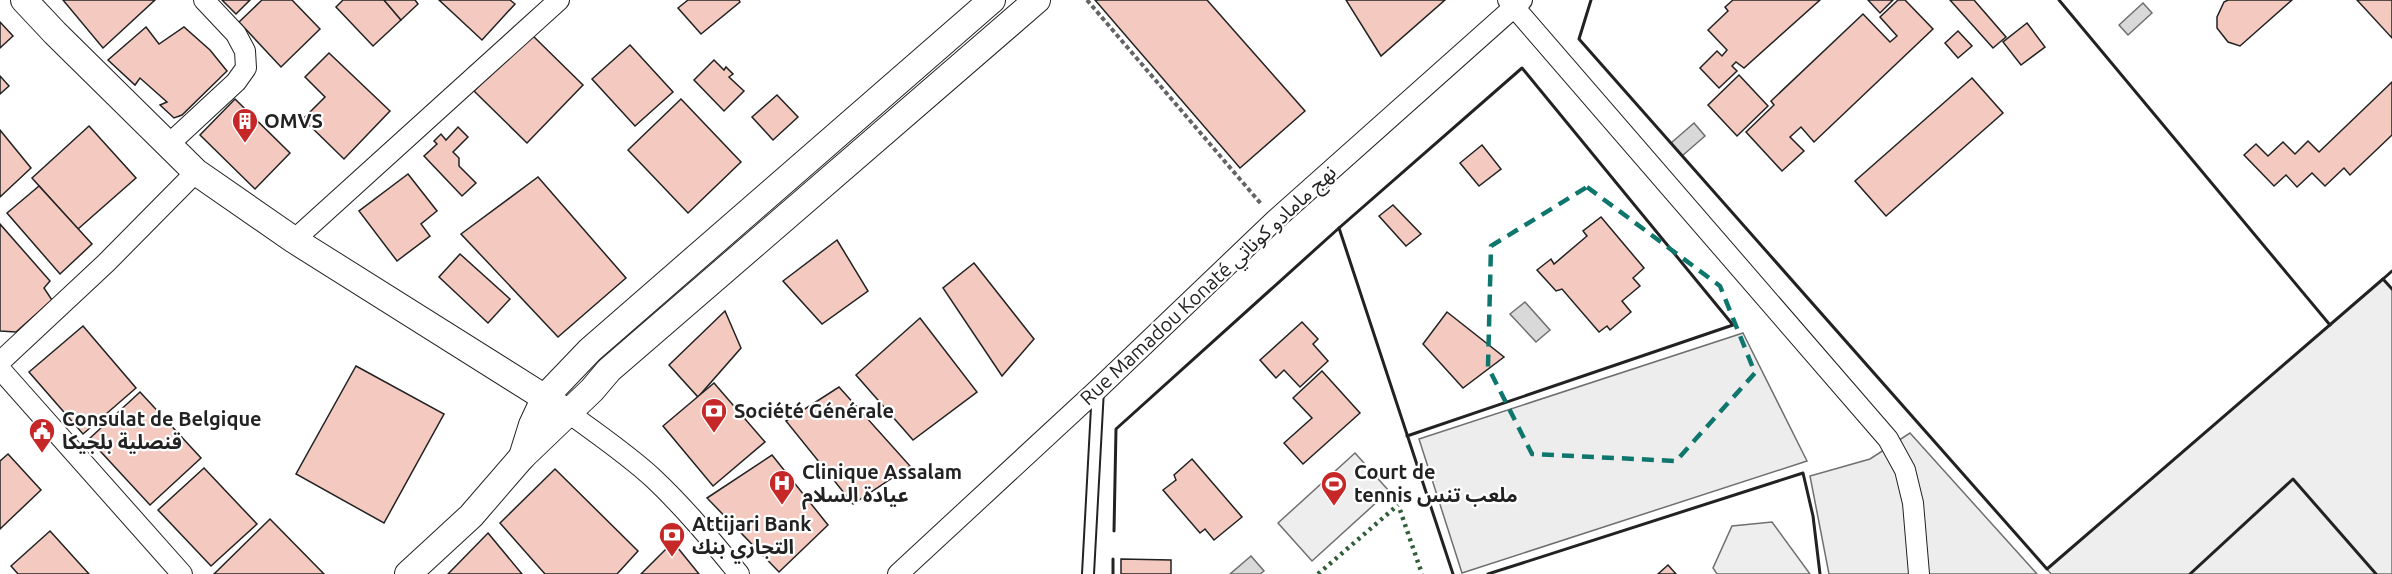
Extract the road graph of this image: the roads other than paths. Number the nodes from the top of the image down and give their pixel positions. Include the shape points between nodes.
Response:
1 (204, 0) edge
2 (559, 0) edge
3 (992, 0) edge
4 (1037, 0) edge
5 (29, 2) edge
6 (1515, 2) edge
7 (168, 145) junction
8 (196, 172) junction
9 (294, 240) junction
10 (0, 362) edge
11 (0, 369) edge
12 (1098, 389) junction
13 (545, 397) junction
14 (569, 413) junction
15 (522, 457) junction
16 (182, 574) edge
17 (408, 574) edge
18 (739, 574) edge
19 (898, 574) edge
20 (1088, 574) edge
21 (1919, 574) edge

1 - 7 street via 236,34 245,51 246,68
2 - 9 street
3 - 13 street via 590,350
4 - 14 street via 609,370
5 - 7 street
6 - 12 street, Rue Mamadou Konaté نهج مامادو كوناتي via 1275,220
6 - 21 street via 1888,439 1905,470 1913,503
7 - 8 street
8 - 9 street
8 - 10 street
9 - 13 street
11 - 16 street
12 - 19 street, Rue Mamadou Konaté نهج مامادو كوناتي
12 - 20 lane
13 - 14 street
13 - 15 street
14 - 15 street
14 - 18 street via 651,476
15 - 17 street via 471,516

